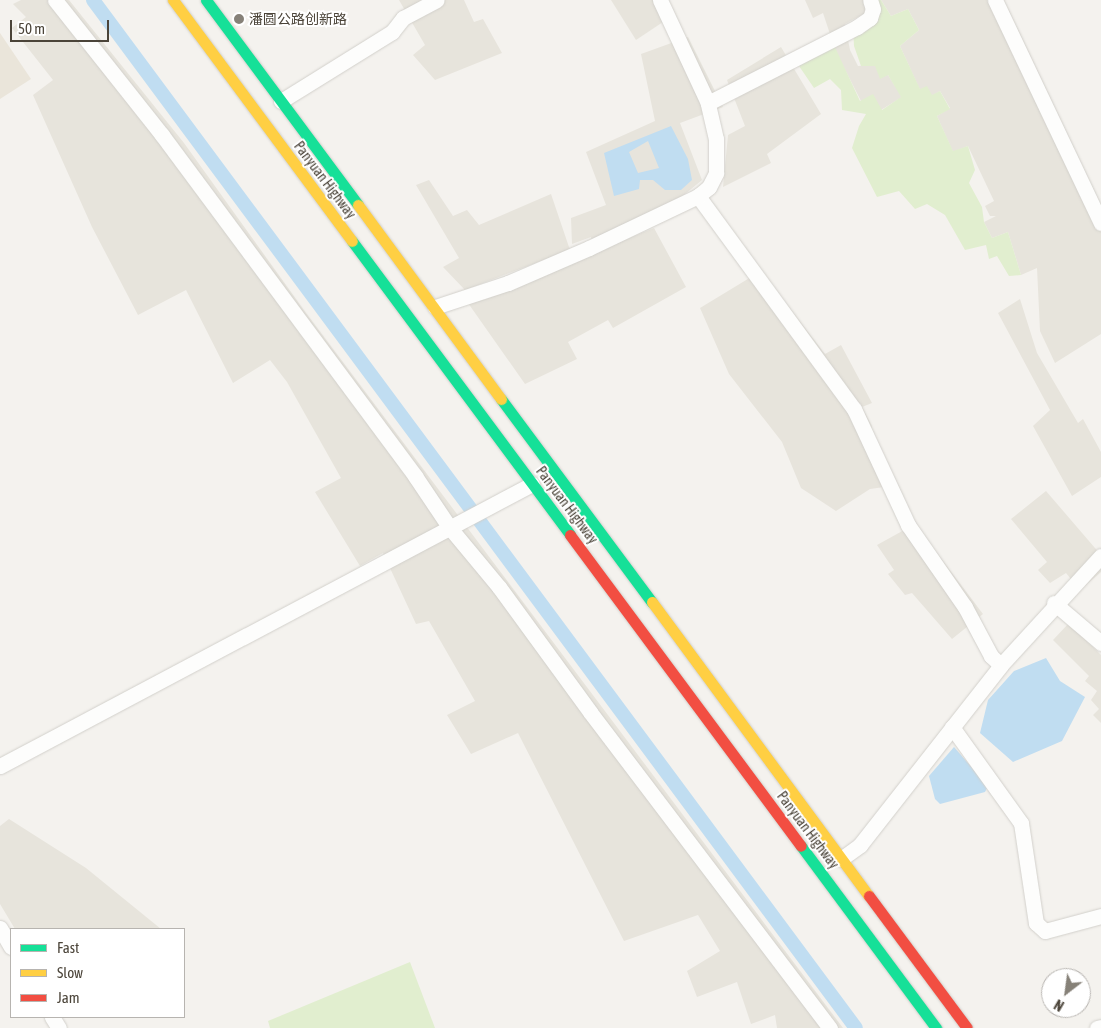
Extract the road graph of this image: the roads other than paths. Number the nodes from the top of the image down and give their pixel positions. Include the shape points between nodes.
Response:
1 (54, 0) edge
2 (174, 0) edge
3 (206, 0) edge
4 (437, 0) edge
5 (660, 0) edge
6 (870, 0) edge
7 (995, 0) edge
8 (281, 101) junction
9 (708, 103) junction
10 (698, 196) junction
11 (1101, 223) edge
12 (435, 307) junction
13 (532, 484) junction
14 (452, 527) junction
15 (1101, 556) edge
16 (1054, 603) junction
17 (1101, 643) edge
18 (1001, 665) junction
19 (952, 727) junction
20 (0, 766) edge
21 (841, 859) junction
22 (1101, 916) edge
23 (0, 928) edge
24 (10, 945) edge
25 (1101, 1027) edge
26 (830, 1028) edge
27 (936, 1028) edge
28 (967, 1028) edge
29 (1098, 1028) edge

1 - 14 street via 168,143
2 - 13 main road, Panyuan Highway
3 - 8 main road, Panyuan Highway
4 - 8 street via 403,18 392,32
5 - 9 street
6 - 9 street via 873,9 870,18 857,27
7 - 11 street
8 - 12 main road, Panyuan Highway
9 - 10 street via 716,139 716,173 710,187
10 - 12 street via 508,283
10 - 18 street via 854,409 908,525 965,607 991,656
12 - 21 main road, Panyuan Highway
13 - 14 street
13 - 27 main road, Panyuan Highway
14 - 20 street
14 - 26 street
15 - 16 street
16 - 17 street
16 - 18 street
18 - 19 street
19 - 21 street via 860,844
19 - 22 street via 1020,824 1036,923 1045,931
21 - 28 main road, Panyuan Highway
23 - 24 street
25 - 29 street

